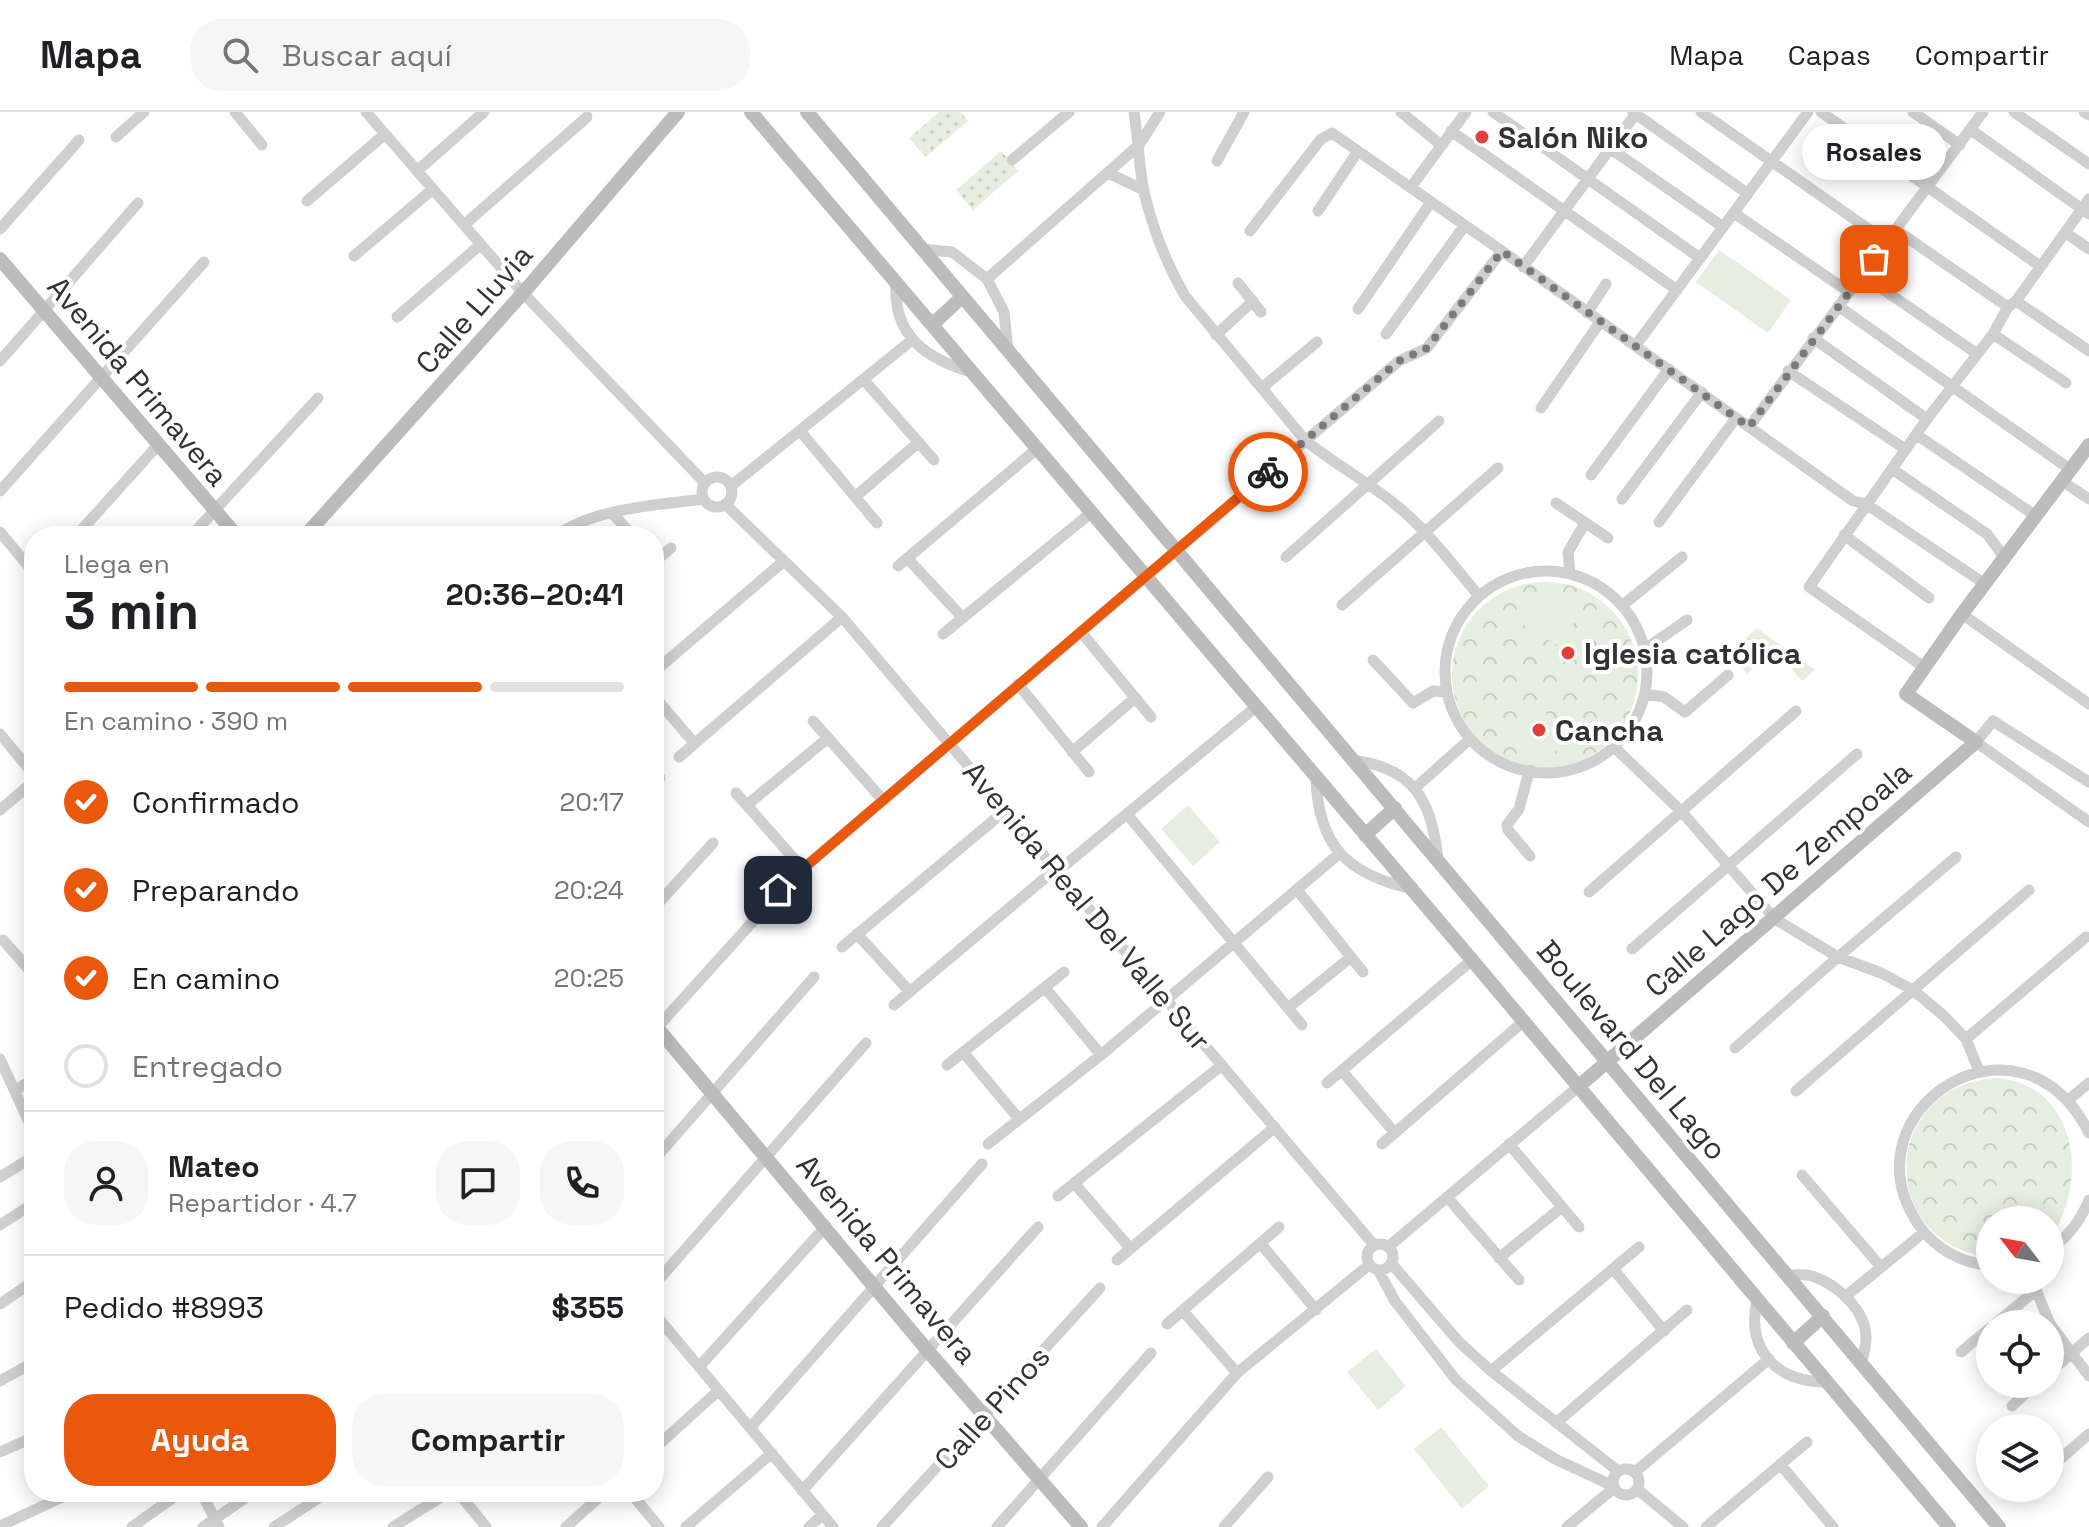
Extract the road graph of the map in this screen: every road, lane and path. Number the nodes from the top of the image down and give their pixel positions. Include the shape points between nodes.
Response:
1 (144, 112) edge
2 (235, 112) edge
3 (484, 112) edge
4 (678, 112) edge
5 (751, 112) edge
6 (807, 112) edge
7 (1069, 112) edge
8 (1134, 112) edge
9 (1160, 112) edge
10 (1244, 112) edge
11 (1401, 112) edge
12 (1466, 112) edge
13 (1493, 112) edge
14 (1701, 112) edge
15 (1808, 112) edge
16 (1821, 112) edge
17 (1913, 112) edge
18 (1983, 112) edge
19 (2014, 112) edge
20 (369, 113) edge
21 (1635, 113) edge
22 (587, 117) dead end
23 (1971, 130) junction
24 (1451, 131) junction
25 (385, 134) junction
26 (116, 137) dead end
27 (79, 140) dead end
28 (262, 145) dead end
29 (1139, 145) junction
30 (1441, 145) junction
31 (1960, 145) junction
32 (1611, 149) junction
33 (1358, 151) junction
34 (1012, 160) dead end
35 (1217, 161) dead end
36 (1772, 161) junction
37 (2089, 164) edge
38 (417, 171) junction
39 (1108, 173) junction
40 (1588, 179) junction
41 (1411, 187) junction
42 (1929, 188) junction
43 (433, 189) junction
44 (1144, 190) junction
45 (1748, 194) junction
46 (307, 201) dead end
47 (1431, 202) junction
48 (138, 203) dead end
49 (2087, 207) edge
50 (1565, 210) junction
51 (1318, 211) dead end
52 (1734, 213) junction
53 (464, 225) junction
54 (1465, 225) junction
55 (1723, 227) junction
56 (0, 229) edge
57 (1896, 230) junction
58 (1250, 231) dead end
59 (2066, 233) junction
60 (1887, 242) junction
61 (480, 245) junction
62 (921, 249) junction
63 (2089, 249) edge
64 (1502, 251) junction
65 (354, 256) dead end
66 (1700, 258) junction
67 (0, 259) edge
68 (204, 262) dead end
69 (2040, 266) junction
70 (1523, 267) junction
71 (1862, 275) junction
72 (987, 279) junction
73 (896, 281) junction
74 (1238, 283) dead end
75 (1606, 284) dead end
76 (1677, 290) junction
77 (1849, 292) junction
78 (523, 293) junction
79 (962, 297) junction
80 (1253, 301) junction
81 (2012, 304) junction
82 (1838, 306) junction
83 (1358, 309) dead end
84 (44, 310) junction
85 (1261, 312) dead end
86 (1587, 313) junction
87 (397, 317) dead end
88 (1600, 322) junction
89 (933, 324) junction
90 (1386, 334) dead end
91 (1993, 334) junction
92 (1216, 335) junction
93 (1813, 338) junction
94 (912, 340) junction
95 (1317, 342) dead end
96 (1636, 345) junction
97 (1008, 351) junction
98 (2089, 351) edge
99 (1976, 353) junction
100 (0, 361) edge
101 (1669, 369) junction
102 (1788, 371) junction
103 (974, 373) junction
104 (100, 376) junction
105 (864, 380) junction
106 (2066, 383) dead end
107 (1951, 386) junction
108 (1263, 387) junction
109 (1702, 392) junction
110 (318, 398) dead end
111 (1541, 408) dead end
112 (1736, 418) junction
113 (1927, 419) junction
114 (1439, 421) dead end
115 (1749, 427) junction
116 (801, 432) junction
117 (1917, 435) junction
118 (1305, 440) junction
119 (919, 442) junction
120 (159, 444) junction
121 (2089, 445) edge
122 (1038, 448) junction
123 (1905, 449) junction
124 (934, 460) dead end
125 (1498, 468) dead end
126 (1892, 469) junction
127 (1591, 475) dead end
128 (2066, 476) junction
129 (705, 483) junction
130 (1368, 484) junction
131 (731, 486) junction
132 (0, 491) edge
133 (855, 497) junction
134 (704, 499) junction
135 (1622, 499) dead end
136 (2089, 499) edge
137 (1556, 503) dead end
138 (725, 504) junction
139 (1866, 504) junction
140 (214, 509) junction
141 (1092, 512) junction
142 (612, 513) junction
143 (2036, 516) junction
144 (1659, 522) dead end
145 (877, 523) dead end
146 (1585, 523) junction
147 (85, 526) edge
148 (200, 526) edge
149 (228, 526) edge
150 (314, 526) edge
151 (575, 526) edge
152 (624, 526) edge
153 (0, 532) edge
154 (1424, 532) junction
155 (1844, 535) junction
156 (1608, 538) dead end
157 (4, 547) edge
158 (671, 548) dead end
159 (1176, 551) junction
160 (664, 553) edge
161 (1286, 557) dead end
162 (1682, 557) dead end
163 (2004, 557) junction
164 (784, 561) junction
165 (24, 564) edge
166 (1570, 573) junction
167 (1146, 577) junction
168 (1985, 584) junction
169 (1479, 596) junction
170 (1929, 598) dead end
171 (1342, 605) dead end
172 (1623, 605) junction
173 (1962, 614) junction
174 (842, 617) junction
175 (963, 618) junction
176 (1687, 620) dead end
177 (1081, 632) junction
178 (943, 634) dead end
179 (1645, 649) junction
180 (1373, 660) dead end
181 (664, 663) edge
182 (1924, 667) junction
183 (1728, 675) dead end
184 (1018, 684) junction
185 (1447, 692) junction
186 (1645, 694) junction
187 (1135, 698) junction
188 (2089, 704) edge
189 (1257, 706) junction
190 (664, 708) edge
191 (1796, 711) dead end
192 (1151, 717) dead end
193 (813, 721) dead end
194 (0, 734) edge
195 (828, 738) junction
196 (1470, 739) junction
197 (1976, 742) junction
198 (694, 743) junction
199 (949, 743) junction
200 (1614, 747) junction
201 (1072, 752) junction
202 (1857, 754) dead end
203 (679, 757) dead end
204 (1351, 760) junction
205 (24, 763) edge
206 (1089, 772) dead end
207 (1529, 772) junction
208 (1316, 778) junction
209 (2089, 782) edge
210 (1415, 788) junction
211 (24, 790) edge
212 (736, 793) dead end
213 (883, 800) junction
214 (747, 805) junction
215 (1395, 808) junction
216 (0, 810) edge
217 (1006, 810) junction
218 (1681, 811) junction
219 (1127, 814) junction
220 (2089, 822) edge
221 (1365, 835) junction
222 (713, 843) dead end
223 (1340, 853) junction
224 (1530, 856) dead end
225 (1956, 857) dead end
226 (1438, 859) junction
227 (1728, 866) junction
228 (803, 869) junction
229 (1058, 871) junction
230 (1412, 889) junction
231 (778, 890) dead end
232 (2029, 890) dead end
233 (1298, 891) junction
234 (1589, 892) dead end
235 (664, 897) edge
236 (767, 906) dead end
237 (1775, 919) junction
238 (857, 934) junction
239 (2086, 937) dead end
240 (3, 940) dead end
241 (1234, 945) junction
242 (842, 947) dead end
243 (1632, 949) dead end
244 (1351, 957) junction
245 (1838, 957) junction
246 (1472, 960) junction
247 (24, 964) edge
248 (1064, 972) dead end
249 (1363, 972) dead end
250 (814, 977) dead end
251 (1046, 989) junction
252 (1913, 990) junction
253 (910, 992) junction
254 (1168, 999) junction
255 (894, 1005) dead end
256 (1288, 1008) junction
257 (664, 1017) edge
258 (1524, 1021) junction
259 (1302, 1025) dead end
260 (664, 1037) edge
261 (1966, 1039) junction
262 (866, 1043) dead end
263 (1735, 1048) dead end
264 (963, 1052) junction
265 (1101, 1055) junction
266 (0, 1059) edge
267 (1608, 1062) junction
268 (947, 1065) dead end
269 (1222, 1065) junction
270 (1342, 1071) junction
271 (1979, 1071) junction
272 (1327, 1083) dead end
273 (2089, 1083) edge
274 (24, 1085) edge
275 (1578, 1087) junction
276 (15, 1091) junction
277 (713, 1091) junction
278 (1796, 1091) dead end
279 (2068, 1100) junction
280 (24, 1111) edge
281 (1019, 1119) junction
282 (1275, 1127) junction
283 (1395, 1133) junction
284 (2089, 1133) edge
285 (988, 1144) dead end
286 (1382, 1144) dead end
287 (1509, 1144) junction
288 (664, 1148) edge
289 (767, 1157) junction
290 (24, 1162) edge
291 (982, 1164) dead end
292 (1802, 1175) dead end
293 (0, 1177) edge
294 (1074, 1183) junction
295 (1058, 1196) dead end
296 (1447, 1197) junction
297 (2089, 1200) edge
298 (1562, 1207) junction
299 (24, 1209) edge
300 (0, 1225) edge
301 (826, 1226) junction
302 (1038, 1227) dead end
303 (1279, 1227) dead end
304 (1579, 1227) dead end
305 (1923, 1233) junction
306 (2064, 1238) edge
307 (1261, 1244) junction
308 (1374, 1245) junction
309 (1388, 1247) junction
310 (1639, 1247) dead end
311 (1130, 1248) junction
312 (1499, 1258) junction
313 (1117, 1260) dead end
314 (1976, 1262) edge
315 (1391, 1263) junction
316 (1881, 1267) junction
317 (1374, 1268) junction
318 (1614, 1270) junction
319 (664, 1274) edge
320 (1787, 1275) junction
321 (1519, 1280) dead end
322 (874, 1285) junction
323 (24, 1288) edge
324 (1100, 1288) dead end
325 (2025, 1294) edge
326 (1846, 1296) junction
327 (1757, 1300) junction
328 (0, 1304) edge
329 (1316, 1310) junction
330 (1687, 1310) dead end
331 (2009, 1310) edge
332 (1183, 1311) junction
333 (1823, 1316) junction
334 (1167, 1324) dead end
335 (664, 1327) edge
336 (1664, 1331) junction
337 (2089, 1338) edge
338 (1976, 1340) edge
339 (1793, 1343) junction
340 (2064, 1345) edge
341 (928, 1351) junction
342 (1961, 1352) dead end
343 (1151, 1353) dead end
344 (2070, 1354) junction
345 (1769, 1359) junction
346 (2064, 1359) edge
347 (1861, 1364) junction
348 (699, 1367) junction
349 (24, 1368) edge
350 (1491, 1371) junction
351 (1237, 1373) junction
352 (2089, 1376) edge
353 (0, 1381) edge
354 (1824, 1382) junction
355 (718, 1391) junction
356 (2021, 1398) edge
357 (2012, 1406) dead end
358 (986, 1416) junction
359 (1556, 1423) junction
360 (750, 1428) junction
361 (2089, 1434) edge
362 (664, 1440) edge
363 (24, 1441) edge
364 (1807, 1442) dead end
365 (0, 1452) edge
366 (772, 1453) junction
367 (2064, 1456) edge
368 (1780, 1464) junction
369 (1618, 1471) junction
370 (1635, 1472) junction
371 (1268, 1477) dead end
372 (1039, 1478) junction
373 (1613, 1487) junction
374 (1637, 1489) junction
375 (802, 1491) junction
376 (56, 1502) edge
377 (167, 1502) edge
378 (206, 1502) edge
379 (242, 1502) edge
380 (313, 1502) edge
381 (433, 1502) edge
382 (466, 1502) edge
383 (594, 1502) edge
384 (638, 1502) edge
385 (822, 1515) junction
386 (217, 1523) edge
387 (0, 1526) edge
388 (132, 1527) edge
389 (203, 1527) edge
390 (274, 1527) edge
391 (393, 1527) edge
392 (486, 1527) edge
393 (566, 1527) edge
394 (659, 1527) edge
395 (686, 1527) edge
396 (809, 1527) edge
397 (833, 1527) edge
398 (882, 1527) edge
399 (997, 1527) edge
400 (1081, 1527) edge
401 (1102, 1527) edge
402 (1224, 1527) edge
403 (1567, 1527) edge
404 (1683, 1527) edge
405 (1706, 1527) edge
406 (1833, 1527) edge
407 (1949, 1527) edge
408 (1999, 1527) edge

1 - 26 street
2 - 28 street
3 - 38 street
4 - 78 street, Calle Lluvia
5 - 73 street
6 - 62 street, Boulevard Del Lago
7 - 34 street
8 - 29 street
9 - 29 street
10 - 35 street
11 - 30 street
12 - 24 street
13 - 40 street
14 - 36 street
15 - 36 street
16 - 42 street
17 - 31 street
18 - 23 street
19 - 37 street
20 - 25 street
21 - 32 street
21 - 45 street
22 - 53 street
23 - 31 street
23 - 49 street
24 - 30 street
24 - 50 street
25 - 38 street
25 - 46 street
27 - 56 street
29 - 39 street
29 - 44 street
30 - 41 street
31 - 42 street
32 - 40 street
32 - 55 street
33 - 41 street
33 - 51 street
33 - 58 street via 1326,134
36 - 45 street
36 - 60 street
38 - 43 street
39 - 44 street
39 - 72 street
40 - 50 street
40 - 66 street
41 - 47 street
42 - 57 street
42 - 69 street
43 - 53 street
43 - 65 street
44 - 92 street via 1169,269
45 - 52 street
47 - 54 street
47 - 83 street
48 - 84 street
49 - 59 street
50 - 70 street
50 - 76 street
52 - 55 street
52 - 77 street
53 - 61 street
54 - 64 street
54 - 90 street
55 - 66 street
57 - 60 street
57 - 81 street
59 - 63 street
59 - 69 street
60 - 71 street
61 - 78 street
61 - 87 street
62 - 72 street via 952,252
62 - 79 street, Boulevard Del Lago
64 - 70 street
64 - 118 street via 1427,348 1399,361
66 - 76 street
67 - 84 street, Avenida Primavera
68 - 104 street
69 - 81 street
70 - 86 street
71 - 77 street
71 - 99 street
72 - 97 street via 1004,312
73 - 89 street
73 - 94 street via 894,300
74 - 80 street
75 - 86 street
76 - 96 street
77 - 82 street
78 - 129 street
78 - 150 street, Calle Lluvia
79 - 89 street
79 - 97 street, Boulevard Del Lago
80 - 85 street
80 - 92 street
81 - 91 street
81 - 98 street
82 - 93 street
82 - 107 street
84 - 100 street
84 - 104 street, Avenida Primavera
86 - 88 street
88 - 96 street
88 - 111 street
89 - 103 street
91 - 99 street
91 - 106 street
92 - 108 street
93 - 102 street
93 - 113 street
94 - 103 street via 927,354
94 - 105 street
95 - 108 street
96 - 101 street
97 - 159 street, Boulevard Del Lago
99 - 107 street
101 - 109 street
101 - 127 street
102 - 115 street
102 - 123 street
103 - 122 street
104 - 120 street, Avenida Primavera
104 - 132 street
105 - 116 street
105 - 119 street
107 - 113 street
107 - 128 street
108 - 118 street
109 - 112 street
109 - 135 street
110 - 140 street
112 - 115 street
112 - 144 street
113 - 117 street
114 - 130 street
115 - 139 street via 1853,501
116 - 131 street
116 - 133 street
117 - 123 street
117 - 143 street
118 - 130 street
118 - 159 street
119 - 124 street
119 - 133 street
120 - 140 street, Avenida Primavera
120 - 147 street
121 - 128 street
122 - 141 street
122 - 175 street via 902,562
123 - 126 street
125 - 154 street
126 - 139 street
126 - 163 street via 1987,534
128 - 136 street
128 - 143 street
129 - 131 street via 719,478
129 - 134 street
130 - 154 street
130 - 161 street
131 - 138 street
133 - 145 street
134 - 138 street via 713,507
134 - 142 street
137 - 146 street
138 - 164 street, Avenida Real Del Valle Sur
139 - 155 street
139 - 168 street
140 - 148 street
140 - 149 street, Avenida Primavera
141 - 167 street
141 - 175 street
142 - 151 street
142 - 152 street
143 - 163 street
146 - 156 street
146 - 166 street via 1568,552
153 - 157 street
154 - 169 street
154 - 171 street
155 - 170 street
155 - 182 street via 1809,587
157 - 165 street
158 - 160 street
159 - 167 street
159 - 204 street, Boulevard Del Lago
162 - 172 street
163 - 168 street
164 - 174 street, Avenida Real Del Valle Sur
164 - 181 street
166 - 169 street via 1522,573
166 - 172 street via 1599,585
167 - 177 street
167 - 189 street
168 - 173 street
169 - 185 street via 1465,612 1448,650
172 - 179 street
173 - 182 street
173 - 188 street
174 - 198 street
174 - 199 street, Avenida Real Del Valle Sur
175 - 178 street
176 - 179 street
177 - 184 street
177 - 187 street
179 - 186 street
180 - 185 street via 1413,703 1433,691
182 - 197 street via 1906,694
183 - 186 street via 1685,712 1664,697
184 - 199 street
184 - 201 street
185 - 196 street
186 - 200 street via 1634,723
187 - 192 street
187 - 201 street
189 - 208 street
189 - 219 street
190 - 198 street
191 - 218 street
193 - 195 street
194 - 205 street
195 - 213 street
195 - 214 street
196 - 207 street via 1487,755
196 - 210 street
197 - 209 street via 1993,721
197 - 220 street
197 - 237 street, Calle Lago De Zempoala
198 - 203 street
199 - 213 street
199 - 217 street, Avenida Real Del Valle Sur
200 - 207 street via 1575,769
200 - 218 street
201 - 206 street
202 - 227 street
204 - 210 street via 1375,763
204 - 215 street, Boulevard Del Lago
207 - 224 street via 1519,809 1507,825
208 - 221 street
208 - 223 street via 1317,806
210 - 226 street via 1435,826
211 - 216 street
212 - 214 street
213 - 228 street
214 - 228 street
215 - 221 street
215 - 226 street, Boulevard Del Lago
217 - 229 street, Avenida Real Del Valle Sur
217 - 238 street
218 - 227 street
218 - 234 street
219 - 229 street
219 - 241 street
221 - 230 street
222 - 235 street
223 - 230 street via 1379,882
223 - 233 street
225 - 245 street
226 - 267 street, Boulevard Del Lago
227 - 237 street
227 - 243 street
228 - 231 street
229 - 253 street
229 - 254 street, Avenida Real Del Valle Sur
230 - 246 street
232 - 252 street
233 - 241 street
233 - 244 street
236 - 257 street
237 - 245 street
237 - 267 street, Calle Lago De Zempoala
238 - 242 street
238 - 253 street
239 - 261 street
240 - 247 street
241 - 254 street
241 - 256 street
244 - 249 street
244 - 256 street
245 - 252 street
245 - 263 street
246 - 258 street
246 - 270 street
248 - 251 street
250 - 277 street
251 - 264 street
251 - 265 street
252 - 261 street
252 - 278 street
253 - 255 street
254 - 265 street
254 - 269 street, Avenida Real Del Valle Sur
256 - 259 street
258 - 275 street
258 - 283 street
260 - 277 street, Avenida Primavera
261 - 271 street
262 - 289 street
264 - 268 street
264 - 281 street
265 - 281 street
266 - 276 street
267 - 275 street, Calle Lago De Zempoala
267 - 320 street, Boulevard Del Lago
269 - 282 street, Avenida Real Del Valle Sur
269 - 294 street
270 - 272 street
270 - 283 street
271 - 279 street via 2018,1072 2045,1082
271 - 305 street via 1933,1094 1905,1136 1901,1187
273 - 279 street
274 - 276 street
275 - 287 street
275 - 327 street
276 - 280 street
277 - 288 street
277 - 289 street, Avenida Primavera
279 - 284 street
281 - 285 street
282 - 308 street, Avenida Real Del Valle Sur
282 - 311 street
283 - 286 street
287 - 296 street
287 - 298 street
289 - 301 street, Avenida Primavera
289 - 319 street
290 - 293 street
291 - 322 street
292 - 316 street
294 - 295 street
294 - 311 street
296 - 309 street
296 - 312 street
297 - 306 street
298 - 304 street
298 - 312 street
299 - 300 street
301 - 322 street, Avenida Primavera
301 - 348 street
302 - 341 street
303 - 307 street
305 - 314 street via 1940,1248
305 - 316 street
307 - 329 street
307 - 332 street
308 - 309 street
308 - 317 street via 1367,1258
309 - 315 street
310 - 318 street
311 - 313 street
312 - 321 street
315 - 317 street via 1386,1269
315 - 350 street
316 - 326 street
317 - 329 street
317 - 373 street via 1456,1380 1518,1436
318 - 336 street
318 - 350 street
320 - 326 street via 1809,1275
320 - 333 street, Boulevard Del Lago
322 - 341 street, Avenida Primavera
322 - 360 street
323 - 328 street
324 - 358 street, Calle Pinos
325 - 331 street
326 - 347 street via 1866,1337
327 - 339 street
327 - 345 street via 1754,1328
329 - 351 street
330 - 336 street
332 - 334 street
332 - 351 street
333 - 339 street
333 - 347 street, Boulevard Del Lago
335 - 348 street
336 - 359 street
337 - 344 street
338 - 342 street
339 - 354 street
340 - 344 street
341 - 358 street, Avenida Primavera
341 - 375 street
343 - 372 street
344 - 346 street
344 - 352 street
345 - 354 street via 1795,1379
345 - 370 street
347 - 408 street, Boulevard Del Lago
348 - 355 street
349 - 353 street
350 - 359 street
351 - 401 street
354 - 407 street
355 - 360 street
355 - 362 street
356 - 357 street
358 - 372 street, Avenida Primavera
358 - 398 street, Calle Pinos
359 - 369 street
360 - 366 street
361 - 367 street
363 - 365 street
364 - 368 street
366 - 375 street
366 - 395 street
368 - 405 street
368 - 406 street
369 - 370 street
369 - 373 street
370 - 374 street
371 - 402 street
372 - 399 street
372 - 400 street, Avenida Primavera
373 - 374 street via 1628,1495
373 - 403 street
374 - 404 street
375 - 385 street
376 - 387 street
377 - 388 street
378 - 386 street
379 - 386 street
380 - 390 street
381 - 391 street
382 - 392 street
383 - 393 street
384 - 394 street
385 - 396 street
385 - 397 street
386 - 389 street

